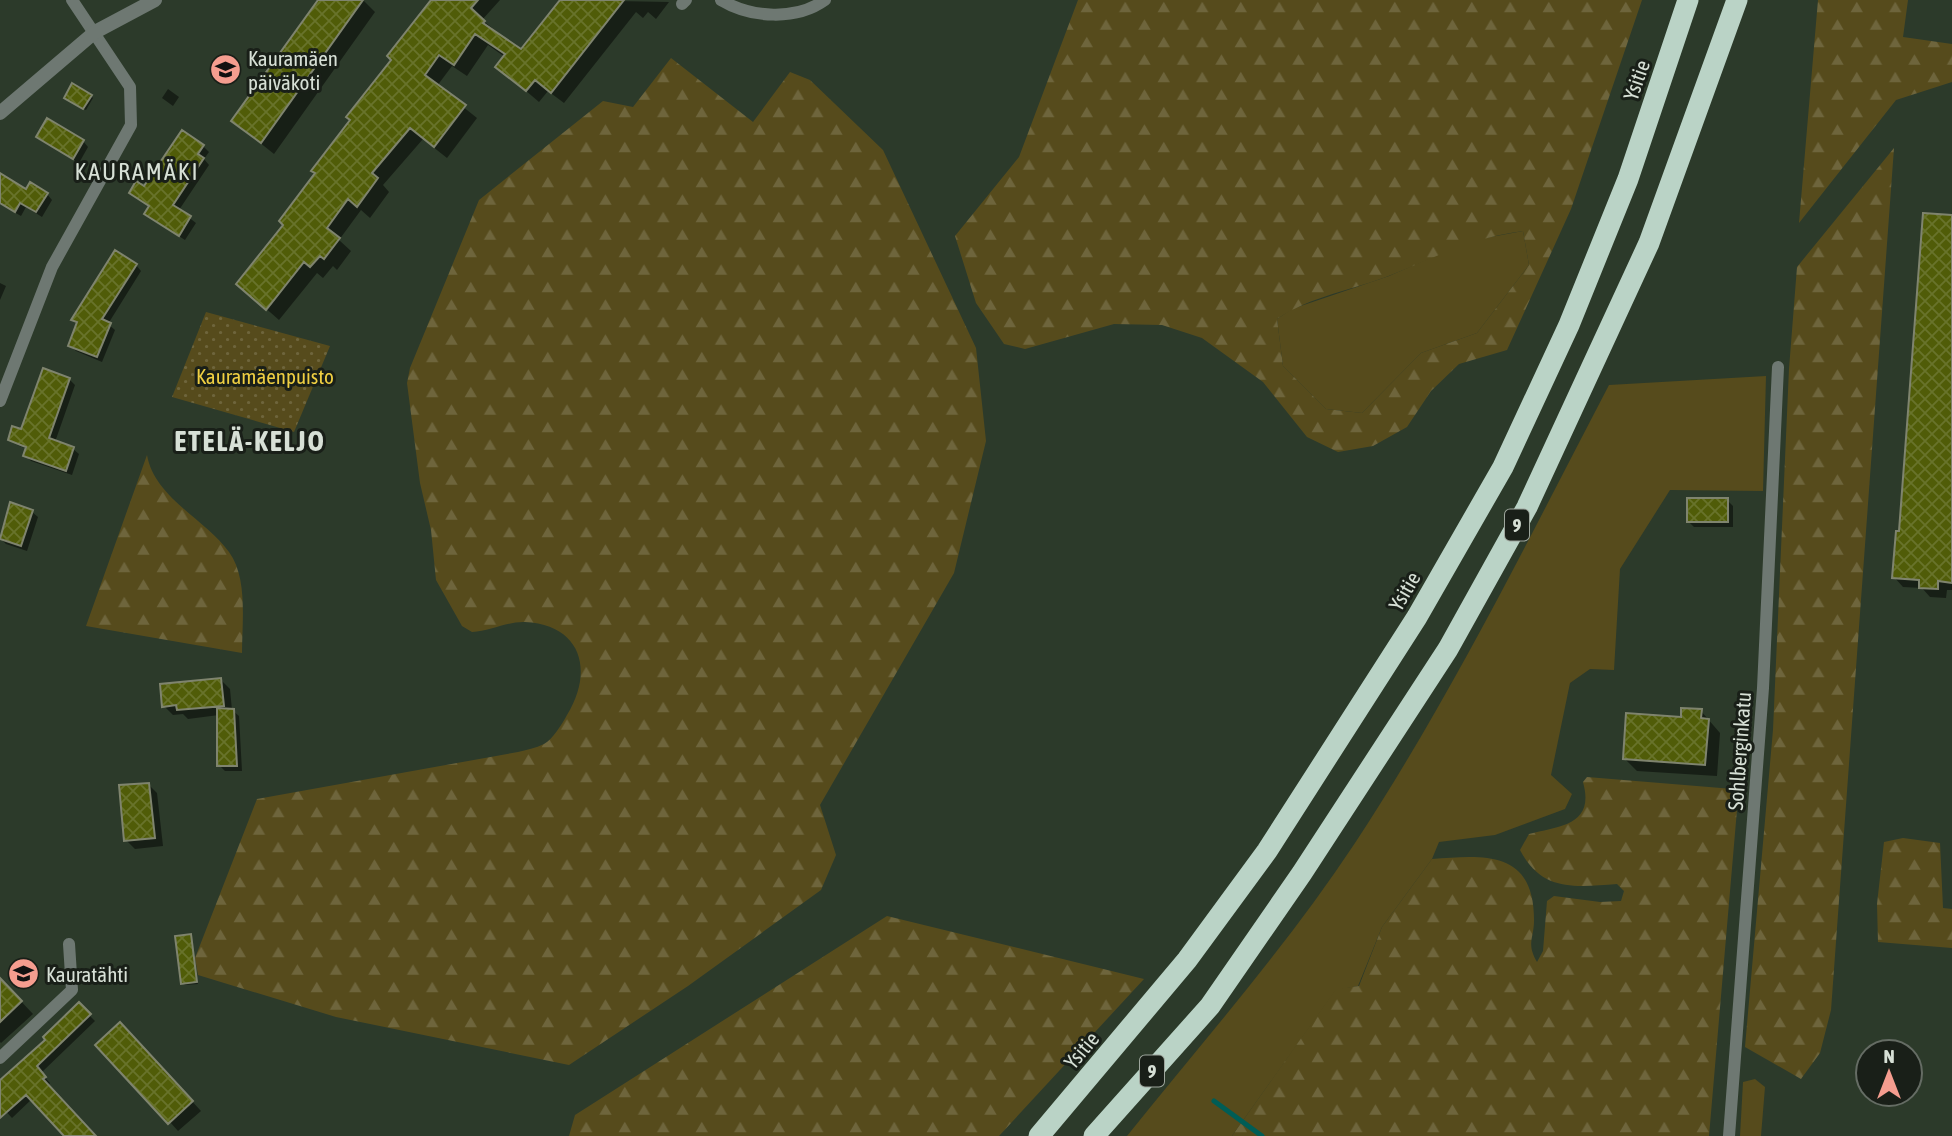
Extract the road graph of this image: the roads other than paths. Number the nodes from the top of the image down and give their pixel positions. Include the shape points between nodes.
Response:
1 (72, 0) edge
2 (155, 0) edge
3 (721, 0) edge
4 (825, 0) edge
5 (1688, 0) edge
6 (1737, 0) edge
7 (95, 32) junction
8 (0, 113) edge
9 (1778, 368) dead end
10 (0, 401) edge
11 (69, 944) dead end
12 (1210, 1006) junction
13 (0, 1058) edge
14 (1039, 1136) edge
15 (1094, 1136) edge
16 (1112, 1136) edge
17 (1729, 1136) edge

1 - 7 street
2 - 7 street
3 - 4 street via 736,9 782,16
5 - 14 highway, Ysitie / 9 via 1628,179 1569,325 1503,467 1418,617 1267,851 1187,960
6 - 12 highway, 9 via 1649,243 1527,507 1448,649
7 - 8 street
7 - 10 street via 130,87 131,125 52,267
9 - 17 street, Sohlberginkatu via 1763,688
11 - 13 street via 72,990
12 - 15 highway, 9
12 - 16 highway

